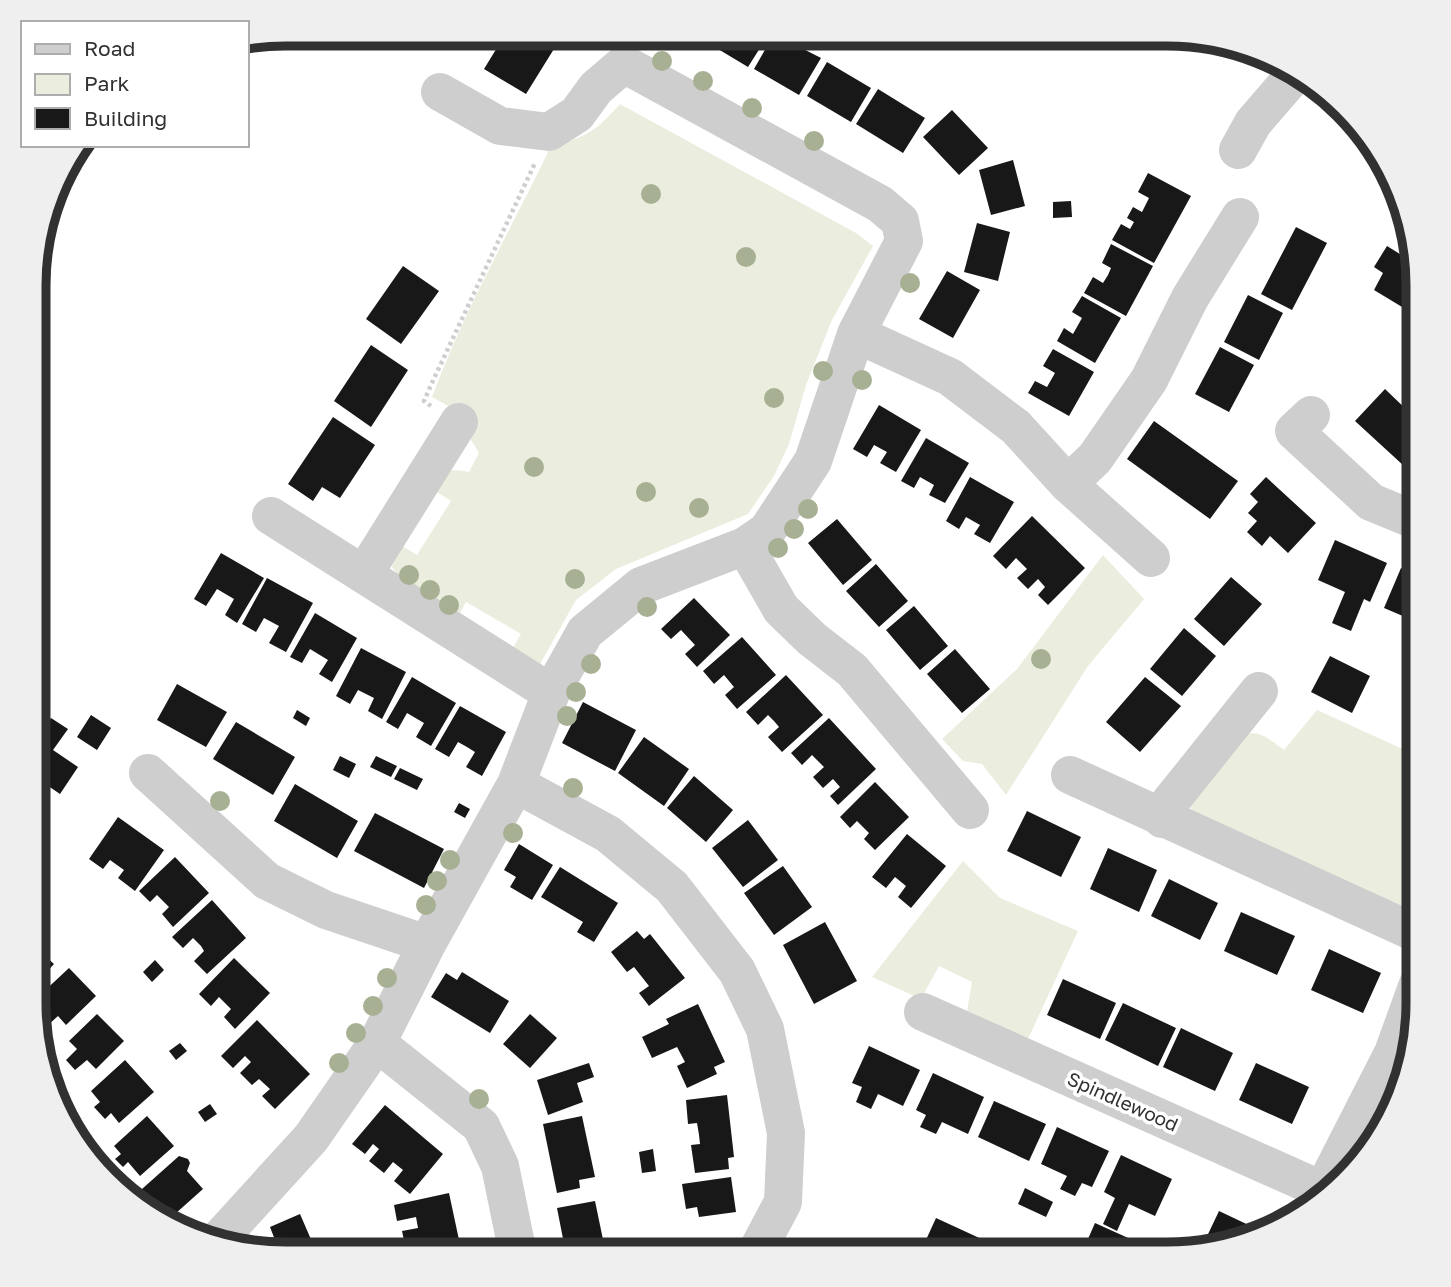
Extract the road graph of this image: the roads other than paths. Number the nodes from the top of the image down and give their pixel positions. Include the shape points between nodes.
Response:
1 (1290, 80) edge
2 (440, 92) dead end
3 (1238, 150) dead end
4 (1240, 218) dead end
5 (856, 334) junction
6 (1311, 415) dead end
7 (459, 422) road end
8 (1068, 484) junction
9 (271, 516) dead end
10 (1405, 516) edge
11 (745, 547) junction
12 (1151, 558) dead end
13 (364, 574) junction
14 (1259, 691) dead end
15 (551, 693) junction
16 (148, 773) dead end
17 (1070, 775) dead end
18 (516, 784) junction
19 (970, 810) dead end
20 (1162, 819) junction
21 (1406, 929) edge
22 (427, 944) junction
23 (923, 1012) dead end
24 (1404, 1024) edge
25 (377, 1043) junction
26 (1330, 1176) edge
27 (1313, 1192) edge
28 (223, 1233) edge
29 (763, 1241) edge
30 (515, 1242) edge

1 - 3 street via 1252,123
2 - 5 street via 500,126 549,132 577,114 596,88 625,64 880,204 900,221 904,241
4 - 8 street via 1190,298 1149,380 1096,458
5 - 8 street via 950,377 1016,427
5 - 11 street via 813,461 767,531
6 - 10 street via 1294,431 1371,502
7 - 13 street
8 - 12 street
9 - 13 street
11 - 15 street via 641,586 585,632
11 - 19 street via 781,609 852,670
13 - 15 street
14 - 20 street via 1170,802
15 - 18 street
16 - 22 street via 267,881 326,910
17 - 20 street
18 - 22 street
18 - 29 street via 608,834 672,887 737,971 765,1029 786,1133 783,1202
20 - 21 street
22 - 25 street
23 - 27 street, Spindlewood
24 - 26 street, Spindlewood
25 - 28 street via 311,1138
25 - 30 street via 481,1126 500,1166

